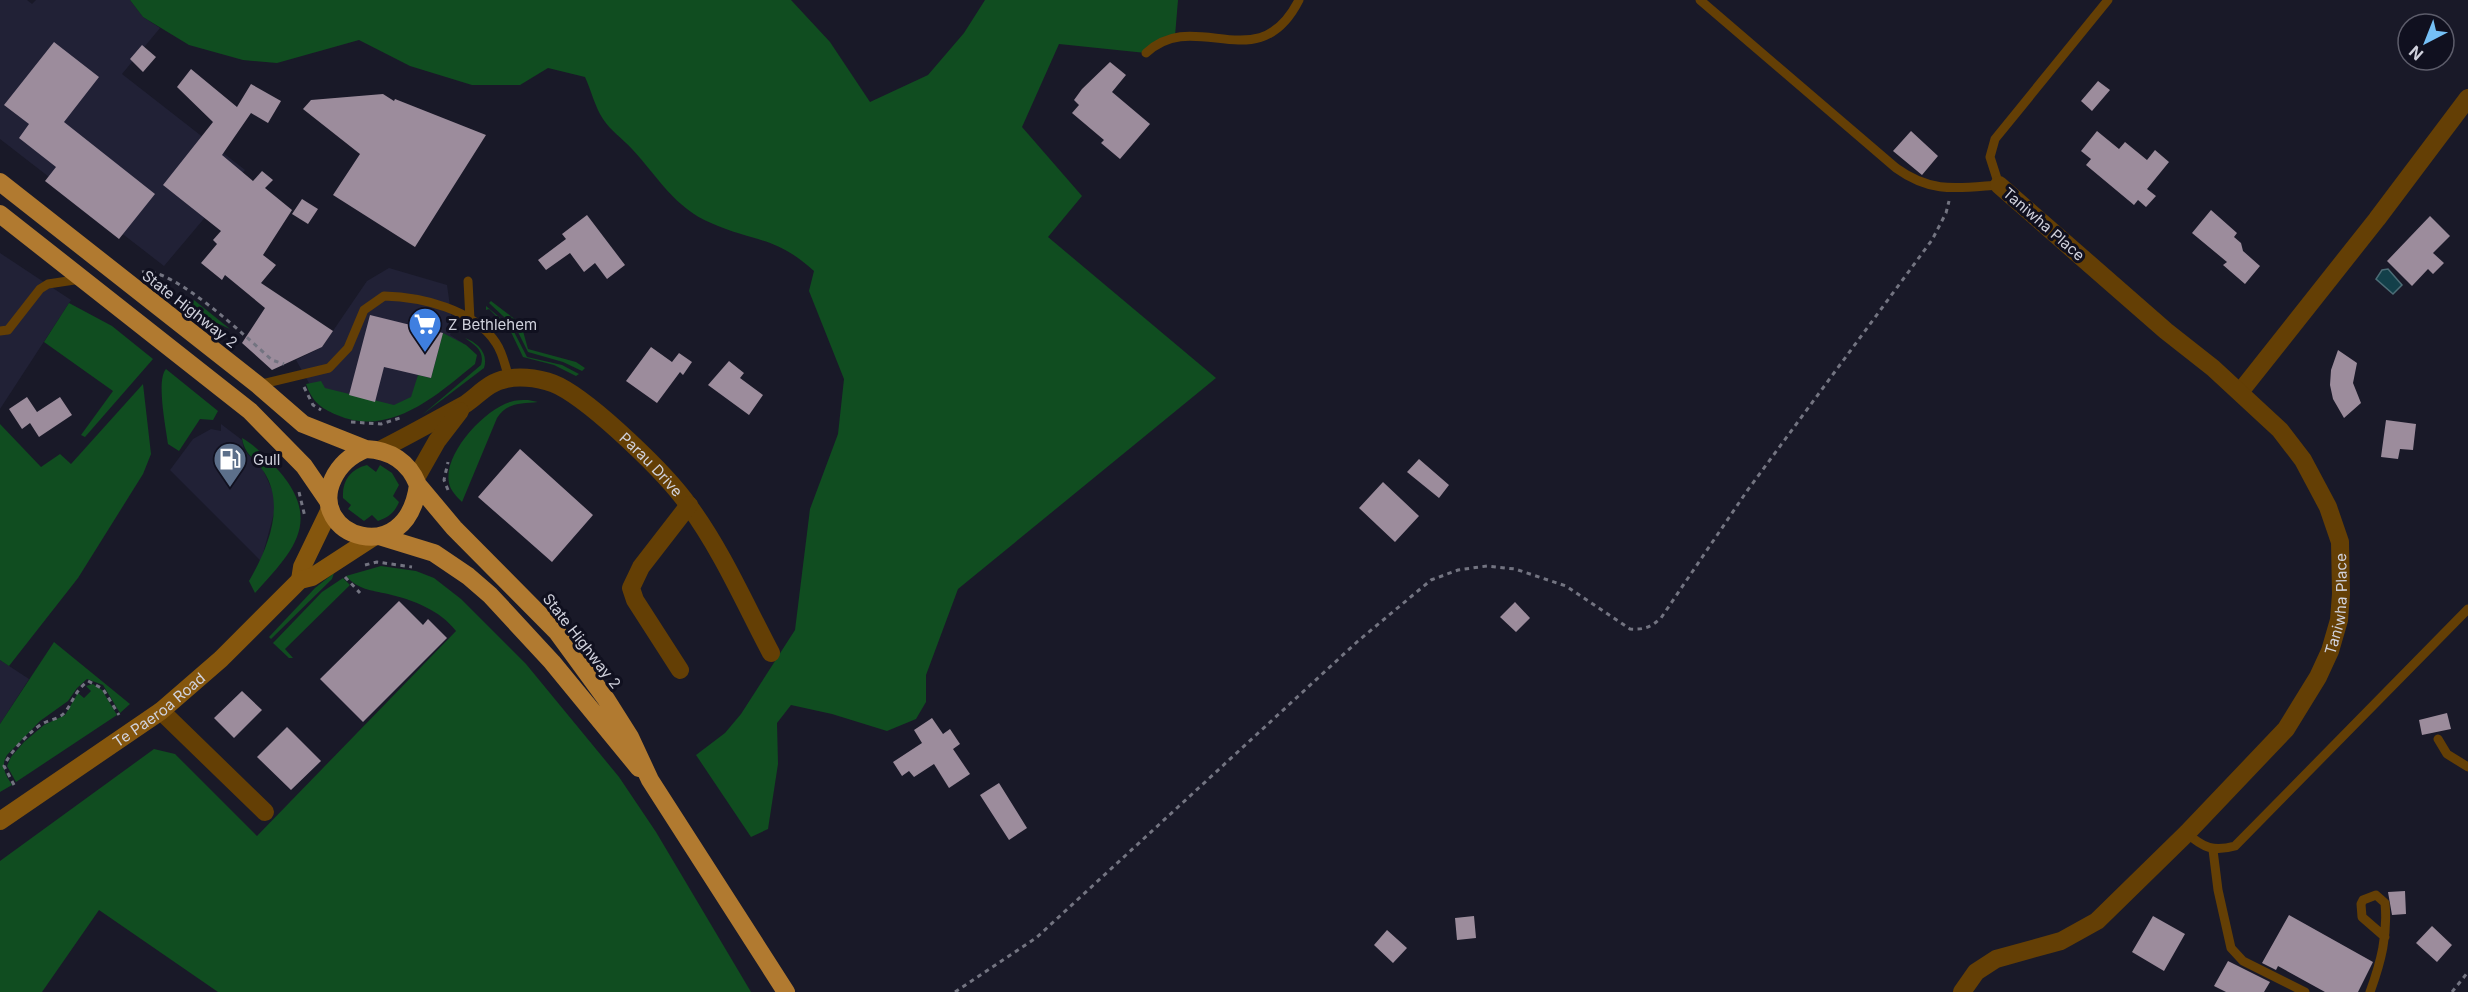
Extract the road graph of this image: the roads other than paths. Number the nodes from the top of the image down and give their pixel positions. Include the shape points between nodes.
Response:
1 (1299, 0) edge
2 (1700, 0) edge
3 (2108, 0) edge
4 (1146, 53) dead end
5 (2468, 98) edge
6 (0, 182) edge
7 (1999, 185) junction
8 (0, 213) edge
9 (83, 279) junction
10 (468, 281) dead end
11 (470, 320) junction
12 (4, 330) edge
13 (509, 378) junction
14 (258, 385) junction
15 (2240, 392) junction
16 (464, 404) junction
17 (373, 449) junction
18 (417, 482) junction
19 (329, 505) junction
20 (689, 505) junction
21 (377, 538) junction
22 (300, 580) junction
23 (2468, 609) edge
24 (771, 653) dead end
25 (680, 670) dead end
26 (161, 711) junction
27 (2438, 739) dead end
28 (2468, 767) edge
29 (650, 780) junction
30 (265, 812) dead end
31 (0, 821) edge
32 (2187, 833) junction
33 (2213, 850) junction
34 (2385, 937) dead end
35 (786, 992) edge
36 (1962, 992) edge
37 (2305, 992) edge
38 (2370, 992) edge

1 - 4 lane via 1269,36 1255,40 1175,36 1158,41
2 - 7 lane via 1896,168 1919,182 1950,189
3 - 7 lane via 1995,139 1990,158
5 - 15 street
6 - 14 highway, State Highway 2
7 - 15 street, Taniwha Place
8 - 9 highway
9 - 12 lane via 48,284 40,289
9 - 19 highway via 250,411 304,466
10 - 11 lane
11 - 13 lane via 483,327 498,345
11 - 14 lane via 423,301 384,296 364,310 348,348 329,368
13 - 16 street via 492,384
13 - 20 street, Parau Drive via 547,381 570,393 643,455
14 - 17 highway, State Highway 2 via 303,424
15 - 32 street, Taniwha Place via 2280,430 2303,460 2328,507 2340,542 2339,620 2318,677 2286,729
16 - 17 street
16 - 18 street via 437,441
17 - 18 highway via 393,454
17 - 19 highway via 356,453 339,468 329,489
18 - 21 highway via 411,511 394,530
18 - 29 highway, State Highway 2 via 454,528 557,632 630,737
19 - 21 highway via 347,530
19 - 22 street, Te Paeroa Road
20 - 24 street, Parau Drive
20 - 25 street via 641,567 632,588 633,597
21 - 22 street, Te Paeroa Road via 312,577
21 - 29 highway, State Highway 2 via 434,553 490,595 552,662
22 - 26 street, Te Paeroa Road via 221,659
23 - 33 lane via 2235,846
26 - 30 street
26 - 31 street, Te Paeroa Road
27 - 28 lane via 2447,754
29 - 35 highway, State Highway 2
32 - 33 lane
32 - 36 street, Taniwha Place via 2089,926 2061,941 1996,959 1976,972
33 - 37 lane via 2218,890 2234,953
34 - 38 lane

